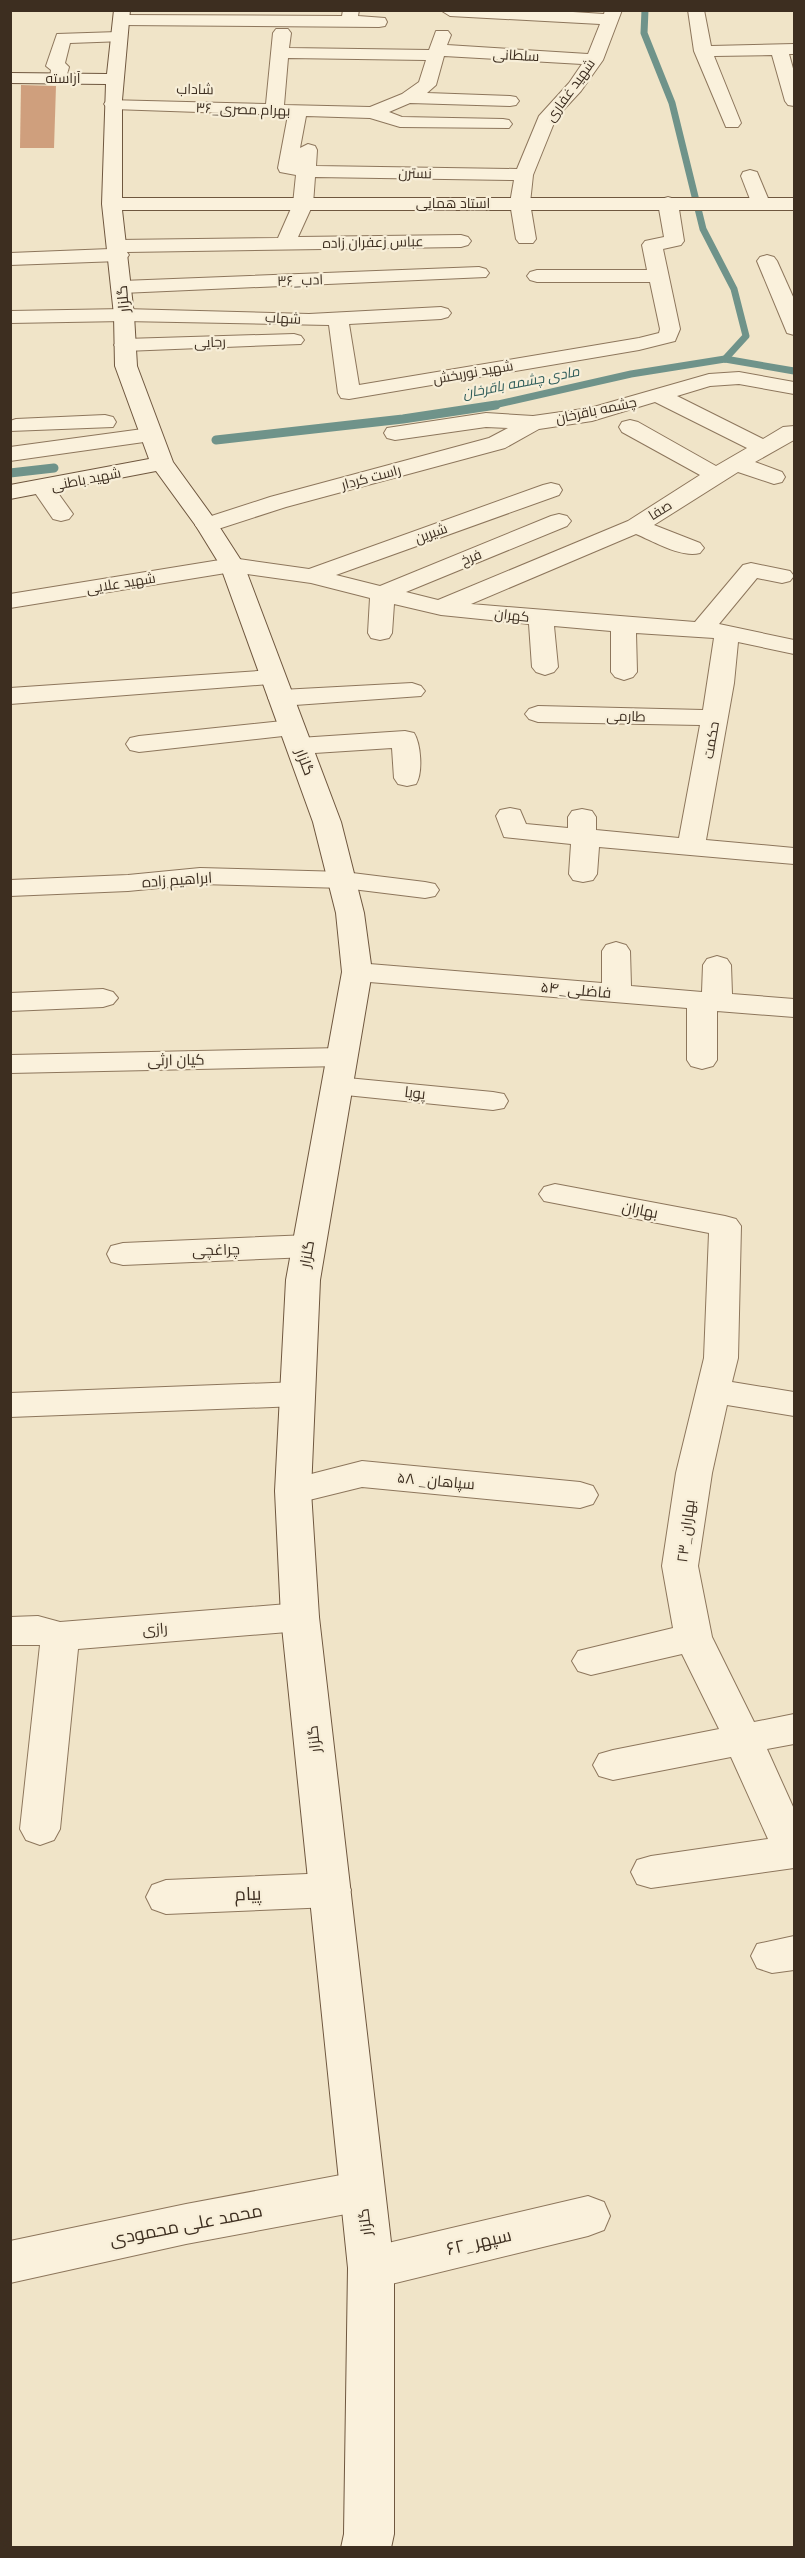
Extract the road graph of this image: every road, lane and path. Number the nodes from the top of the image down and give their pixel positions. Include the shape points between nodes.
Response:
1 (696, 10) edge
2 (450, 11) edge
3 (284, 15) edge
4 (612, 15) edge
5 (350, 16) edge
6 (245, 20) junction
7 (379, 22) dead end
8 (120, 23) edge
9 (228, 37) dead end
10 (787, 49) edge
11 (703, 51) junction
12 (280, 53) junction
13 (436, 53) junction
14 (326, 54) junction
15 (594, 60) junction
16 (327, 72) dead end
17 (10, 78) edge
18 (59, 78) junction
19 (184, 89) dead end
20 (114, 90) junction
21 (793, 90) edge
22 (253, 91) dead end
23 (276, 91) junction
24 (408, 98) junction
25 (510, 101) dead end
26 (274, 111) junction
27 (305, 112) junction
28 (372, 113) junction
29 (732, 123) dead end
30 (502, 124) dead end
31 (306, 171) junction
32 (524, 176) junction
33 (750, 176) dead end
34 (520, 203) junction
35 (668, 203) junction
36 (752, 203) junction
37 (112, 204) junction
38 (303, 204) junction
39 (795, 204) edge
40 (526, 239) dead end
41 (461, 241) dead end
42 (286, 243) junction
43 (230, 244) junction
44 (118, 250) junction
45 (10, 259) edge
46 (767, 261) dead end
47 (479, 273) dead end
48 (537, 276) dead end
49 (658, 276) junction
50 (246, 282) junction
51 (122, 287) junction
52 (790, 301) edge
53 (441, 313) dead end
54 (124, 315) junction
55 (10, 317) edge
56 (255, 317) junction
57 (338, 319) junction
58 (795, 329) edge
59 (294, 340) dead end
60 (125, 345) junction
61 (795, 388) edge
62 (660, 396) junction
63 (533, 423) junction
64 (16, 426) dead end
65 (630, 427) dead end
66 (395, 433) dead end
67 (795, 433) edge
68 (153, 440) junction
69 (765, 448) junction
70 (10, 454) edge
71 (739, 464) junction
72 (716, 475) junction
73 (774, 477) dead end
74 (42, 488) junction
75 (551, 490) dead end
76 (10, 492) edge
77 (61, 514) dead end
78 (559, 521) dead end
79 (207, 525) junction
80 (636, 526) junction
81 (692, 548) dead end
82 (232, 565) junction
83 (311, 576) junction
84 (782, 576) dead end
85 (383, 593) junction
86 (10, 601) edge
87 (441, 608) junction
88 (542, 618) junction
89 (623, 622) junction
90 (715, 631) junction
91 (380, 633) dead end
92 (795, 646) edge
93 (545, 667) dead end
94 (624, 672) dead end
95 (412, 690) dead end
96 (10, 696) edge
97 (286, 713) junction
98 (538, 714) dead end
99 (714, 718) junction
100 (139, 744) dead end
101 (407, 778) dead end
102 (510, 816) dead end
103 (582, 826) junction
104 (691, 847) junction
105 (795, 856) edge
106 (583, 874) dead end
107 (344, 880) junction
108 (10, 888) edge
109 (425, 890) dead end
110 (616, 951) dead end
111 (717, 965) dead end
112 (357, 972) junction
113 (617, 994) junction
114 (103, 998) dead end
115 (710, 1001) junction
116 (10, 1002) edge
117 (795, 1008) edge
118 (702, 1060) dead end
119 (10, 1064) edge
120 (339, 1072) junction
121 (493, 1101) dead end
122 (555, 1194) dead end
123 (725, 1226) joint
124 (309, 1246) junction
125 (123, 1254) dead end
126 (714, 1390) junction
127 (298, 1394) junction
128 (795, 1404) edge
129 (10, 1405) edge
130 (293, 1491) junction
131 (580, 1495) dead end
132 (300, 1617) junction
133 (10, 1631) edge
134 (60, 1636) junction
135 (693, 1637) junction
136 (591, 1661) dead end
137 (795, 1728) edge
138 (743, 1738) junction
139 (613, 1765) dead end
140 (40, 1830) dead end
141 (795, 1852) edge
142 (651, 1872) dead end
143 (331, 1890) junction
144 (166, 1897) dead end
145 (362, 2191) junction
146 (588, 2216) dead end
147 (10, 2262) edge
148 (370, 2268) junction
149 (372, 2543) edge

1 - 11 street
2 - 4 street
2 - 13 street
3 - 5 street
3 - 6 street
3 - 12 street
4 - 15 street, شهید غفاری
5 - 7 street
6 - 8 street
6 - 9 street
8 - 18 street via 63,38 55,66 60,67
8 - 20 street, گلزار
10 - 11 street
10 - 21 street
11 - 29 street
12 - 14 street, سلطانی
12 - 23 street
13 - 14 street, سلطانی
13 - 15 street, سلطانی
13 - 24 street via 428,85
14 - 16 street
15 - 32 street, شهید غفاری via 548,116
17 - 18 street, آراسته
18 - 20 street, آراسته
19 - 20 street, شاداب
20 - 26 street, ۳۶_بهرام مصری
20 - 37 street, گلزار
22 - 23 street
23 - 26 street
24 - 25 street
24 - 28 street
26 - 27 street, ۳۶_بهرام مصری
27 - 28 street, ۳۶_بهرام مصری
27 - 31 street via 287,168
28 - 30 street via 400,122
31 - 32 street, نسترن
31 - 38 street
32 - 34 street, شهید غفاری
33 - 36 street
34 - 35 street, استاد همایی
34 - 38 street, استاد همایی
34 - 40 street, شهید غفاری
35 - 36 street, استاد همایی
35 - 49 street via 674,241 652,245
36 - 39 street, استاد همایی
37 - 38 street, استاد همایی
37 - 44 street, گلزار
38 - 42 street
41 - 42 street, عباس زعفران زاده
42 - 43 street, عباس زعفران زاده
43 - 44 street, عباس زعفران زاده
43 - 50 street
44 - 45 street, عباس زعفران زاده
44 - 51 street, گلزار
46 - 52 street
47 - 50 street, ۳۶_ادب
48 - 49 street
49 - 57 street, شهید نوربخش via 669,337 349,393
50 - 51 street, ۳۶_ادب
50 - 56 street
51 - 54 street, گلزار
52 - 58 street
53 - 57 street, شهاب
54 - 55 street, شهاب
54 - 56 street, شهاب
54 - 60 street, گلزار
56 - 57 street, شهاب
59 - 60 street, رجایی
60 - 68 street, گلزار via 126,366
61 - 62 street, چشمه باقرخان via 768,382 709,380
62 - 63 street, چشمه باقرخان via 592,414
62 - 69 street
63 - 66 street, چشمه باقرخان via 486,420
63 - 79 street, راست کردار via 497,443
64 - 68 street
65 - 72 street
67 - 69 street, صفا
68 - 70 street
68 - 74 street, شهید باطنی
68 - 79 street, گلزار
69 - 71 street, صفا
71 - 72 street, صفا
71 - 73 street
72 - 80 street, صفا
74 - 76 street, شهید باطنی
74 - 77 street
75 - 83 street, شیرین
78 - 85 street, فرخ
79 - 82 street, گلزار
80 - 81 street
80 - 87 street, صفا
82 - 83 street, کهران
82 - 86 street, شهید علایی
82 - 97 street, گلزار
83 - 85 street, کهران
84 - 90 street via 751,570
85 - 87 street, کهران
85 - 91 street
87 - 88 street, کهران
88 - 89 street, کهران
88 - 93 street
89 - 90 street, کهران
89 - 94 street
90 - 92 street, کهران
90 - 99 street, حکمت
95 - 97 street
96 - 97 street
97 - 100 street
97 - 101 street via 405,739
97 - 107 street, گلزار
98 - 99 street, طارمی via 643,728
99 - 104 street, حکمت
102 - 103 street via 514,831
103 - 104 street
103 - 106 street via 586,848
104 - 105 street
107 - 108 street, ابراهیم زاده via 200,876
107 - 109 street, ابراهیم زاده
107 - 112 street, گلزار
110 - 113 street
111 - 115 street
112 - 113 street, ۵۴_فاضلی
112 - 120 street, گلزار
113 - 115 street, ۵۴_فاضلی
114 - 116 street
115 - 117 street, ۵۴_فاضلی
115 - 118 street
119 - 120 street, کیان ارثی
120 - 121 street, پویا
120 - 124 street, گلزار
122 - 123 street, بهاران
123 - 126 street, ۲۳_بهاران via 721,1358
124 - 125 street, چراغچی
124 - 127 street, گلزار via 303,1280
126 - 128 street
126 - 135 street, ۲۳_بهاران via 694,1473 680,1566
127 - 129 street
127 - 130 street, گلزار
130 - 131 street, ۵۸ _سپاهان via 362,1474
130 - 132 street, گلزار
132 - 134 street, رازی
132 - 143 street, گلزار
133 - 134 street, رازی via 38,1630
134 - 140 street
135 - 136 street
135 - 138 street, ۲۳_بهاران
137 - 138 street
138 - 139 street
138 - 141 street, ۲۳_بهاران
141 - 142 street
143 - 144 street, پیام
143 - 145 street, گلزار
145 - 147 street, محمد علی محمودی
145 - 148 street, گلزار
146 - 148 street, ۶۲_سپهر
148 - 149 street, گلزار

